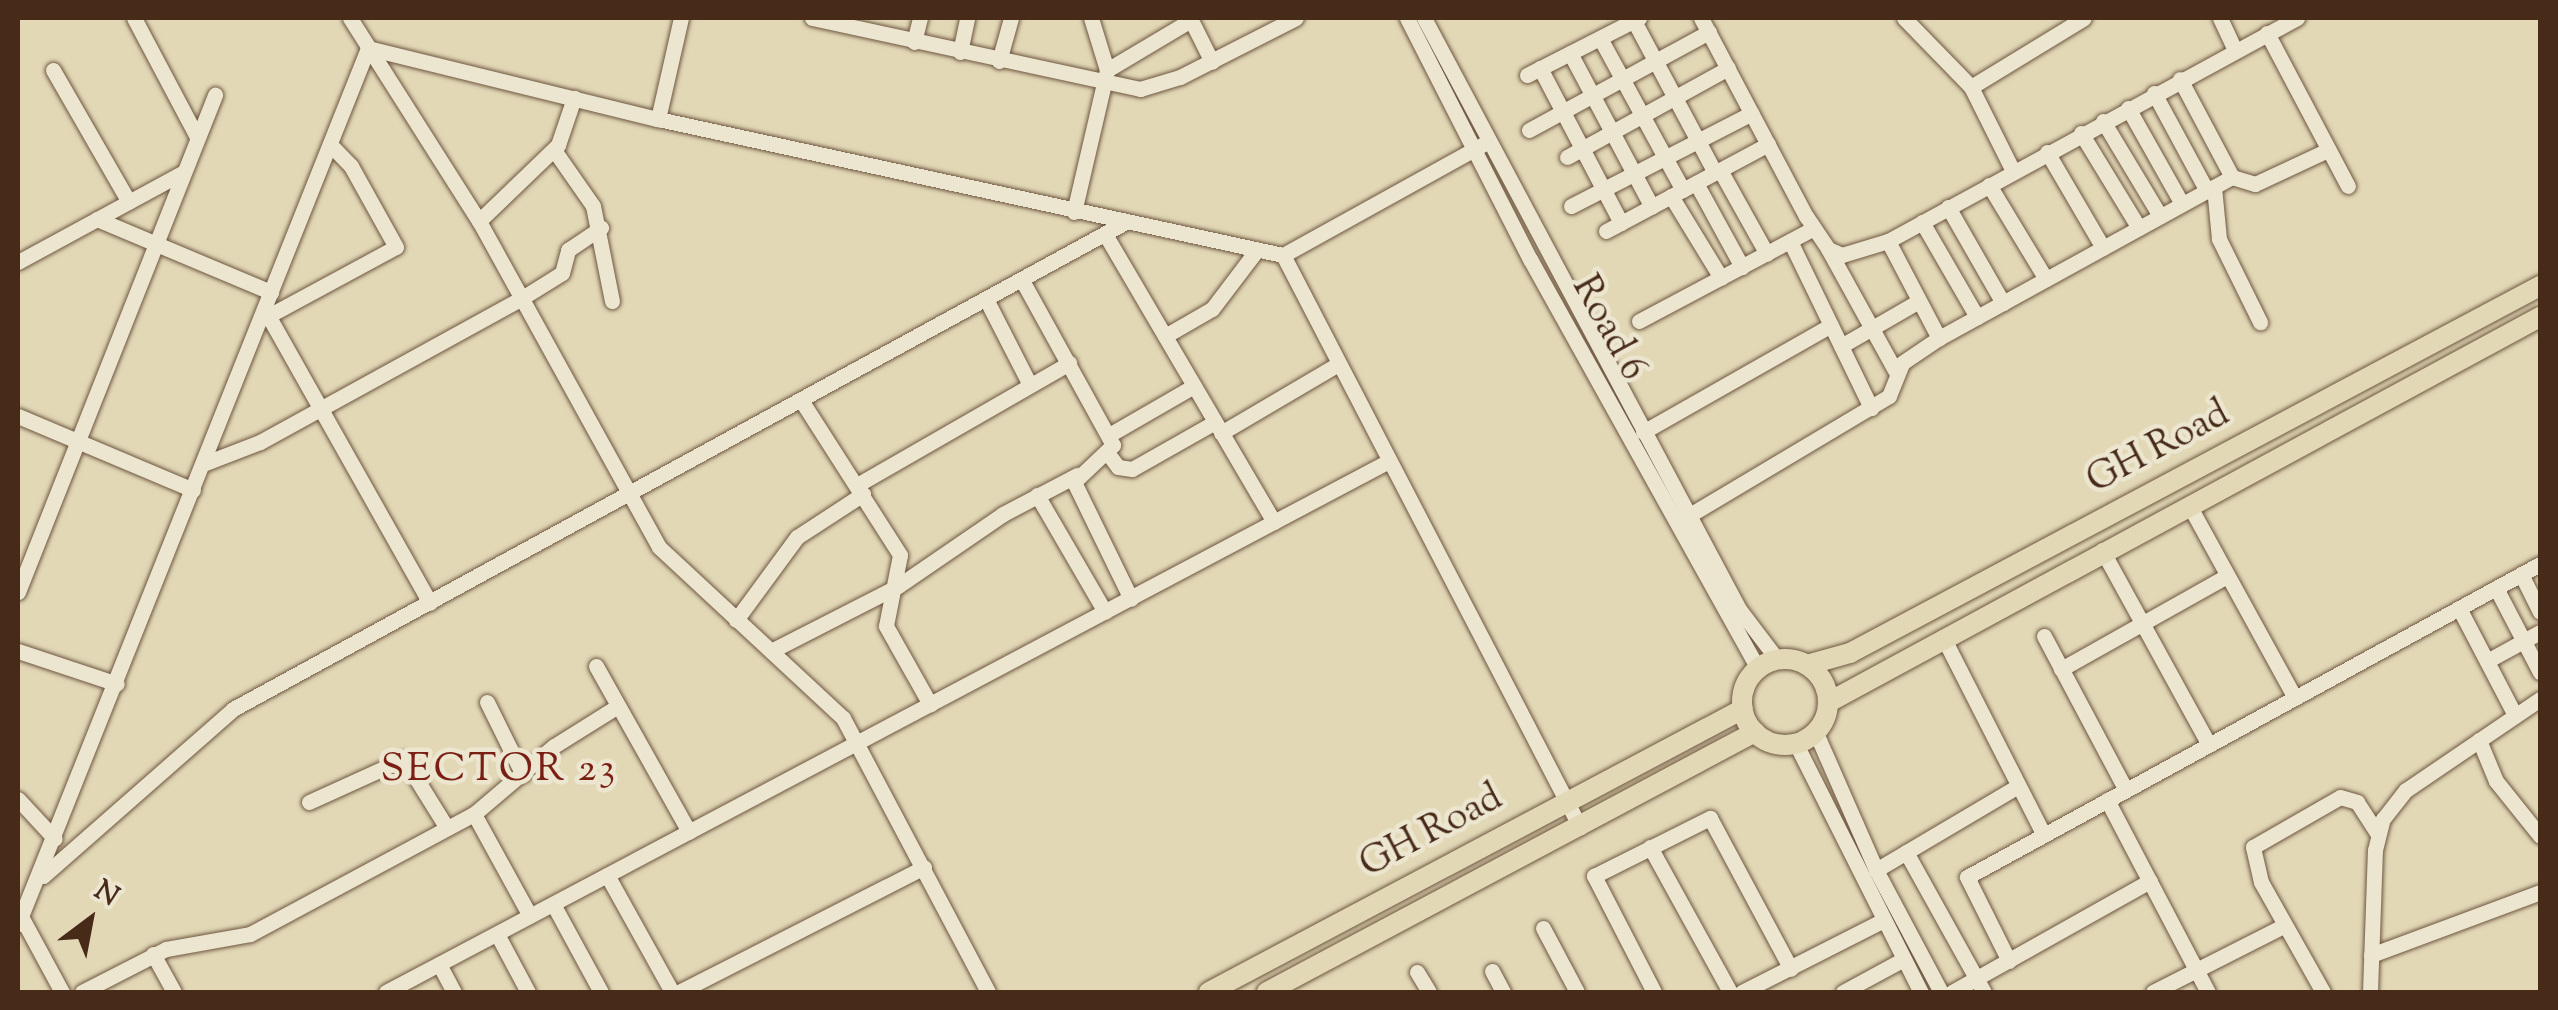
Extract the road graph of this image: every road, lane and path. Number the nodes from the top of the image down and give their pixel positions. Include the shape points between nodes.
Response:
1 (134, 18) edge
2 (350, 18) edge
3 (681, 18) edge
4 (812, 18) edge
5 (920, 18) edge
6 (967, 18) edge
7 (1008, 18) edge
8 (1091, 18) edge
9 (1296, 18) edge
10 (1407, 18) edge
11 (1424, 18) edge
12 (1904, 18) edge
13 (2084, 18) edge
14 (2220, 18) edge
15 (2297, 18) edge
16 (1191, 19) edge
17 (1637, 19) edge
18 (1705, 24) edge
19 (2267, 33) junction
20 (1600, 38) junction
21 (914, 42) junction
22 (368, 48) junction
23 (2234, 48) junction
24 (960, 52) junction
25 (1570, 53) junction
26 (999, 61) junction
27 (1212, 62) junction
28 (1656, 62) junction
29 (1728, 68) junction
30 (53, 70) dead end
31 (1106, 75) junction
32 (2180, 80) junction
33 (1623, 82) junction
34 (1970, 87) junction
35 (2154, 93) junction
36 (215, 94) dead end
37 (574, 98) junction
38 (1592, 98) junction
39 (1675, 98) junction
40 (2128, 108) junction
41 (1563, 112) junction
42 (1752, 113) junction
43 (1641, 116) junction
44 (658, 119) junction
45 (2104, 121) junction
46 (1530, 130) dead end
47 (2081, 133) junction
48 (1609, 134) junction
49 (197, 137) junction
50 (1696, 139) junction
51 (1489, 141) junction
52 (330, 144) junction
53 (1768, 144) junction
54 (1474, 149) junction
55 (554, 150) junction
56 (2328, 150) junction
57 (2048, 152) junction
58 (1574, 153) junction
59 (1663, 154) junction
60 (2013, 171) junction
61 (1717, 172) junction
62 (1632, 173) junction
63 (182, 174) junction
64 (2232, 177) junction
65 (1989, 184) junction
66 (2348, 186) dead end
67 (1603, 188) junction
68 (2210, 189) junction
69 (1683, 190) junction
70 (129, 202) junction
71 (2182, 204) junction
72 (1570, 206) dead end
73 (1652, 207) junction
74 (1948, 207) junction
75 (1074, 212) junction
76 (1746, 216) junction
77 (2160, 216) junction
78 (97, 219) junction
79 (480, 221) junction
80 (1922, 222) junction
81 (1124, 223) junction
82 (601, 228) junction
83 (1814, 228) junction
84 (2139, 228) junction
85 (1721, 230) junction
86 (1105, 234) junction
87 (1790, 241) junction
88 (1888, 241) junction
89 (1699, 242) junction
90 (152, 245) junction
91 (2103, 248) junction
92 (1828, 249) junction
93 (1256, 250) junction
94 (1767, 254) junction
95 (1283, 255) junction
96 (18, 262) edge
97 (1742, 267) junction
98 (1721, 278) junction
99 (2046, 279) junction
100 (1023, 282) junction
101 (2540, 286) edge
102 (271, 292) junction
103 (522, 298) junction
104 (1920, 300) junction
105 (612, 301) dead end
106 (986, 302) junction
107 (2003, 302) junction
108 (268, 312) junction
109 (1977, 317) junction
110 (2540, 317) edge
111 (1639, 322) dead end
112 (2260, 322) dead end
113 (1831, 325) junction
114 (1873, 330) junction
115 (1164, 336) junction
116 (1939, 338) junction
117 (1841, 346) junction
118 (1068, 363) junction
119 (1338, 364) junction
120 (1896, 372) junction
121 (1030, 385) junction
122 (1194, 386) junction
123 (801, 400) junction
124 (1870, 408) junction
125 (318, 411) junction
126 (18, 416) edge
127 (1218, 428) junction
128 (1643, 432) junction
129 (1108, 435) junction
130 (76, 440) junction
131 (1109, 455) junction
132 (1389, 461) junction
133 (204, 464) junction
134 (1077, 475) junction
135 (860, 489) junction
136 (194, 490) junction
137 (1036, 495) junction
138 (628, 496) junction
139 (2189, 505) junction
140 (1688, 516) junction
141 (1274, 522) junction
142 (2102, 550) junction
143 (2540, 564) edge
144 (2520, 574) junction
145 (2227, 576) junction
146 (898, 586) junction
147 (2496, 588) junction
148 (18, 593) edge
149 (1131, 599) junction
150 (430, 603) junction
151 (2459, 608) junction
152 (1105, 612) junction
153 (2540, 612) edge
154 (736, 620) junction
155 (2146, 624) junction
156 (2540, 632) edge
157 (2044, 636) dead end
158 (1942, 637) junction
159 (2524, 641) junction
160 (18, 651) edge
161 (771, 651) junction
162 (2486, 661) junction
163 (1768, 664) junction
164 (1807, 665) junction
165 (596, 666) dead end
166 (2061, 669) junction
167 (2540, 672) edge
168 (117, 684) junction
169 (2295, 698) junction
170 (2540, 698) edge
171 (487, 702) dead end
172 (1829, 702) junction
173 (930, 704) junction
174 (618, 706) junction
175 (1742, 709) junction
176 (2515, 715) junction
177 (1755, 732) junction
178 (1816, 733) junction
179 (2478, 740) junction
180 (861, 742) junction
181 (1796, 744) junction
182 (2209, 745) junction
183 (523, 775) junction
184 (2018, 786) junction
185 (2126, 790) junction
186 (18, 798) edge
187 (2107, 800) junction
188 (1567, 801) junction
189 (309, 802) dead end
190 (474, 814) junction
191 (1580, 826) junction
192 (448, 828) junction
193 (688, 832) junction
194 (2378, 834) junction
195 (2044, 835) junction
196 (2540, 836) edge
197 (55, 840) junction
198 (1650, 847) junction
199 (1906, 852) junction
200 (924, 866) junction
201 (1876, 870) junction
202 (607, 876) junction
203 (40, 879) junction
204 (2150, 882) junction
205 (2540, 892) edge
206 (552, 904) junction
207 (530, 916) junction
208 (1884, 920) junction
209 (20, 922) edge
210 (2283, 926) junction
211 (1543, 928) dead end
212 (496, 934) junction
213 (153, 954) junction
214 (2372, 955) junction
215 (1904, 959) junction
216 (2009, 960) junction
217 (439, 964) junction
218 (2195, 968) junction
219 (1790, 969) junction
220 (1492, 971) dead end
221 (1417, 972) dead end
222 (1774, 977) junction
223 (1980, 986) edge
224 (62, 992) edge
225 (82, 992) edge
226 (174, 992) edge
227 (386, 992) edge
228 (454, 992) edge
229 (528, 992) edge
230 (601, 992) edge
231 (675, 992) edge
232 (988, 992) edge
233 (1209, 992) edge
234 (1267, 992) edge
235 (1428, 992) edge
236 (1503, 992) edge
237 (1577, 992) edge
238 (1654, 992) edge
239 (1730, 992) edge
240 (1742, 992) edge
241 (1782, 992) edge
242 (1842, 992) edge
243 (1921, 992) edge
244 (1941, 992) edge
245 (1952, 992) edge
246 (2153, 992) edge
247 (2208, 992) edge
248 (2323, 992) edge
249 (2370, 992) edge

1 - 49 street
2 - 22 street
3 - 44 street
4 - 21 street
5 - 21 street
6 - 24 street
7 - 26 street
8 - 31 street
9 - 27 street
10 - 54 street, Road 6
11 - 51 street, Road 6
12 - 34 street
13 - 34 street
14 - 23 street
15 - 19 street
16 - 27 street
16 - 31 street
17 - 20 street
17 - 28 street
18 - 28 street
18 - 29 street
19 - 23 street
19 - 56 street
20 - 25 street
20 - 33 street
21 - 24 street
22 - 37 street
22 - 52 street
22 - 79 street
23 - 32 street
24 - 26 street
25 - 38 street
25 - 41 street via 1533,71
26 - 31 street
27 - 31 street via 1154,88
28 - 33 street
28 - 39 street
29 - 39 street
29 - 42 street
30 - 70 street
31 - 75 street
32 - 35 street
32 - 64 street
33 - 38 street
33 - 43 street
34 - 60 street
35 - 40 street
35 - 68 street
36 - 49 street
37 - 44 street
37 - 55 street
38 - 41 street
38 - 48 street
39 - 43 street
39 - 50 street
40 - 45 street
40 - 71 street
41 - 46 street
41 - 58 street
42 - 50 street
42 - 53 street
43 - 48 street
43 - 59 street
44 - 75 street
45 - 47 street
45 - 77 street
47 - 57 street
47 - 84 street
48 - 58 street
48 - 62 street
49 - 63 street
50 - 59 street
50 - 61 street
51 - 54 street
51 - 128 street, Road 6
52 - 102 street
52 - 108 street via 351,166 396,247
53 - 61 street
53 - 83 street
54 - 95 street
54 - 163 street, Road 6
55 - 79 street via 533,163
55 - 82 street via 586,192
56 - 64 street via 2254,184
56 - 66 street
57 - 60 street
57 - 91 street
58 - 67 street
59 - 62 street
59 - 69 street
60 - 65 street
61 - 69 street
61 - 76 street
62 - 67 street
62 - 73 street
63 - 70 street
63 - 90 street
64 - 68 street
65 - 74 street
65 - 99 street
67 - 72 street
67 - 73 street via 1614,227
68 - 71 street
68 - 112 street via 2219,239
69 - 73 street
69 - 85 street
69 - 89 street
70 - 78 street
71 - 77 street
74 - 80 street
74 - 107 street
75 - 81 street
76 - 85 street
76 - 94 street
77 - 84 street
78 - 90 street
78 - 96 street
79 - 103 street
80 - 88 street
80 - 109 street
81 - 86 street
81 - 93 street
82 - 103 street via 568,250 562,273
82 - 105 street
83 - 87 street
83 - 92 street
84 - 91 street
85 - 89 street
85 - 97 street
86 - 100 street
86 - 115 street
87 - 94 street
87 - 113 street
88 - 92 street via 1852,255
88 - 104 street
89 - 98 street
90 - 102 street
90 - 130 street
91 - 99 street
92 - 114 street
93 - 95 street
93 - 115 street via 1212,310
94 - 97 street
95 - 119 street
97 - 98 street
98 - 111 street
99 - 107 street
100 - 106 street
100 - 118 street
101 - 164 main road, GH Road via 1850,653
102 - 108 street
103 - 125 street
103 - 138 street
104 - 114 street
104 - 116 street
106 - 121 street
106 - 123 street
107 - 109 street
108 - 125 street
108 - 133 street
109 - 116 street
110 - 139 main road, GH Road
113 - 117 street
113 - 128 street
114 - 117 street
114 - 120 street
115 - 122 street
116 - 120 street
117 - 124 street
118 - 121 street
118 - 129 street
119 - 127 street
119 - 132 street
120 - 124 street via 1889,396
121 - 135 street
122 - 127 street
122 - 129 street
123 - 135 street
123 - 138 street
124 - 140 street
125 - 133 street
125 - 150 street
126 - 130 street
127 - 131 street via 1132,469
127 - 141 street
128 - 140 street, Road 6
129 - 131 street
130 - 136 street
130 - 148 street
131 - 134 street
132 - 141 street
132 - 188 street
133 - 136 street
134 - 137 street
134 - 149 street via 1076,492
135 - 146 street via 900,555
135 - 154 street via 796,537
136 - 168 street
137 - 146 street
137 - 152 street
138 - 150 street
138 - 154 street via 659,547
139 - 142 main road, GH Road
139 - 145 street
140 - 163 street, Road 6
141 - 149 street
142 - 155 street
142 - 158 main road, GH Road
143 - 144 street
144 - 147 street
144 - 153 street
145 - 155 street
145 - 169 street
146 - 161 street
146 - 173 street via 886,606 886,626
147 - 151 street
147 - 159 street
149 - 152 street
150 - 203 street via 205,728 122,812
151 - 162 street
151 - 169 street
152 - 173 street
154 - 161 street
155 - 166 street
155 - 182 street
156 - 159 street
157 - 166 street
158 - 172 main road, GH Road
158 - 184 street
159 - 162 street
159 - 167 street
160 - 168 street
161 - 180 street
162 - 176 street
163 - 164 main road
163 - 175 main road via 1745,686
164 - 172 main road
165 - 174 street
166 - 185 street
168 - 197 street
169 - 182 street
170 - 176 street
171 - 183 street
172 - 178 main road
173 - 180 street
174 - 183 street via 554,746
174 - 193 street
175 - 177 main road
175 - 188 main road, GH Road
176 - 179 street
177 - 181 main road
177 - 191 main road, GH Road
178 - 181 main road
178 - 201 street
179 - 194 street via 2406,790
179 - 196 street via 2496,780
180 - 193 street
180 - 200 street
181 - 208 street
182 - 185 street
183 - 190 street
184 - 195 street
184 - 199 street
185 - 187 street
186 - 197 street
187 - 195 street
187 - 204 street
188 - 191 street
188 - 233 main road, GH Road
189 - 192 street via 404,759
190 - 192 street
190 - 207 street
191 - 234 main road, GH Road
192 - 213 street via 239,939
193 - 202 street
194 - 210 street via 2349,797 2260,839 2252,856
194 - 214 street
195 - 216 street via 1967,877
197 - 203 street
198 - 219 street via 1710,818
198 - 238 street via 1594,876
198 - 239 street
199 - 201 street
199 - 223 street
200 - 231 street
200 - 232 street
201 - 244 street
202 - 206 street
202 - 231 street
203 - 209 street
204 - 216 street
204 - 218 street
205 - 214 street
206 - 207 street
206 - 230 street
207 - 212 street
208 - 215 street
208 - 219 street
209 - 224 street
210 - 218 street
210 - 248 street
211 - 237 street
212 - 217 street
212 - 229 street
213 - 225 street
213 - 226 street
214 - 249 street
215 - 242 street
215 - 243 street
216 - 223 street
217 - 227 street
217 - 228 street
218 - 246 street
218 - 247 street
219 - 222 street
220 - 236 street
221 - 235 street
222 - 240 street
222 - 241 street
223 - 245 street

